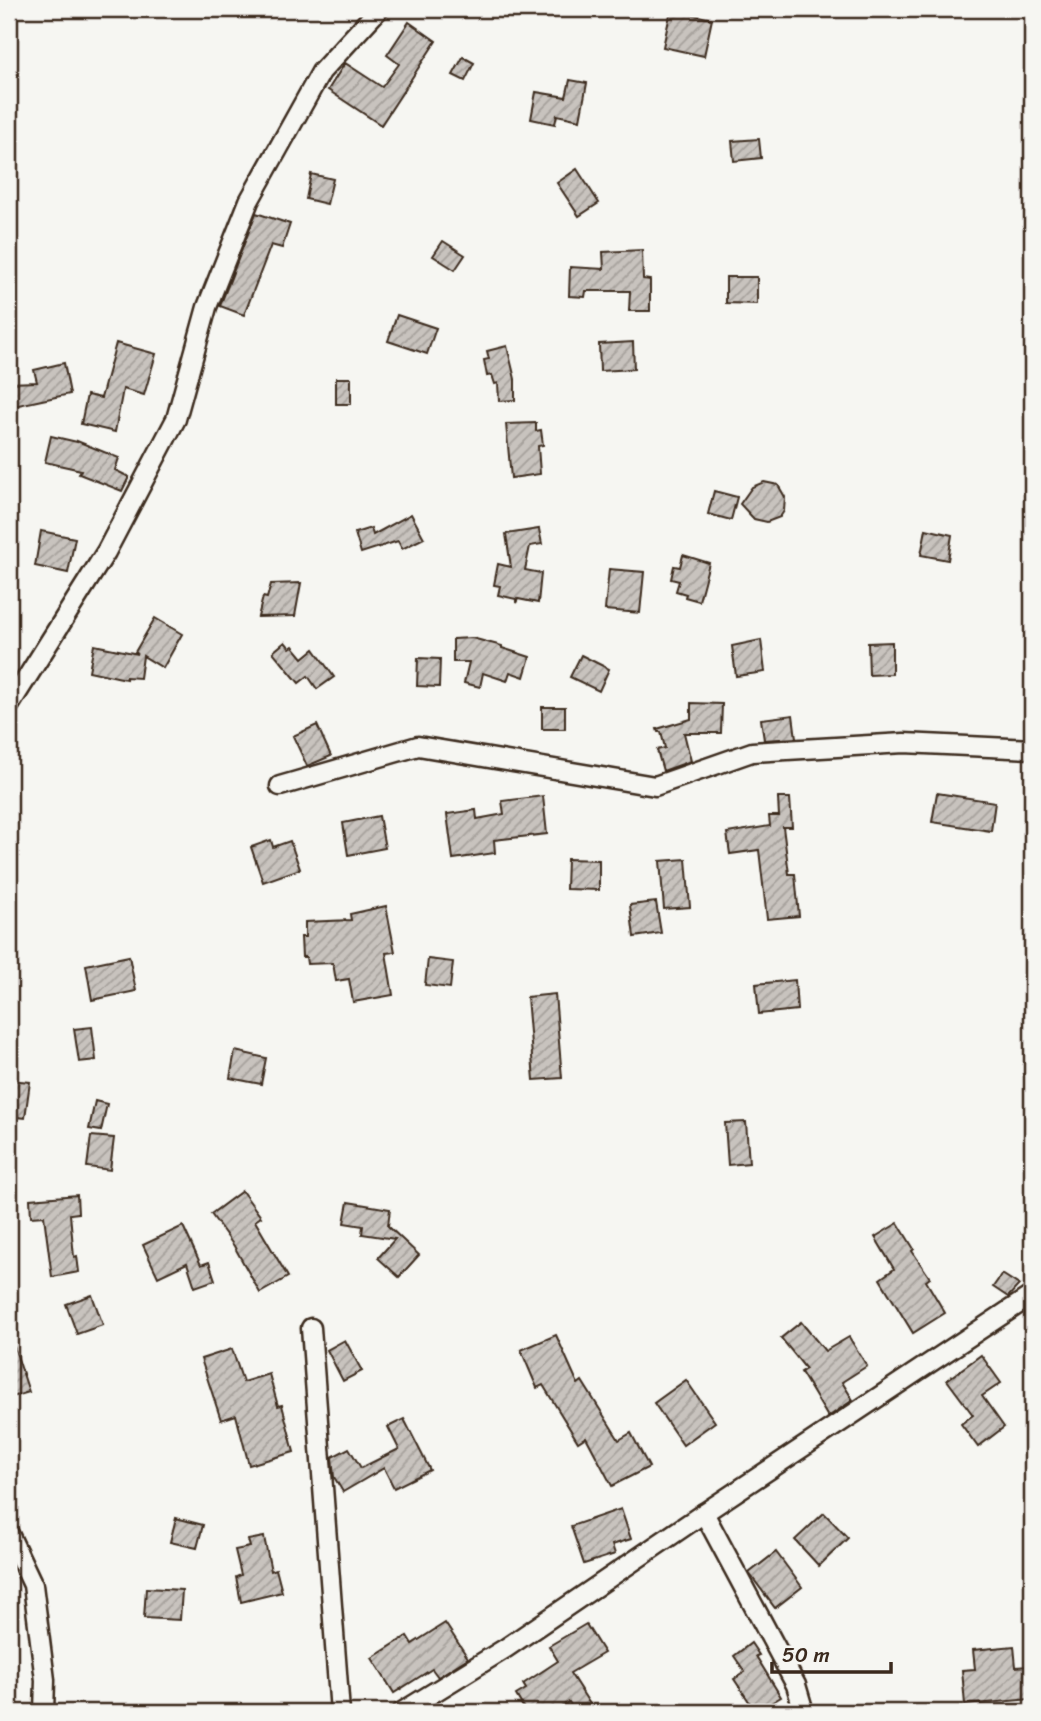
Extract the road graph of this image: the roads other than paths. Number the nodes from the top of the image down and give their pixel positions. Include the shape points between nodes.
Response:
1 (379, 9) edge
2 (9, 706) edge
3 (1032, 749) edge
4 (280, 786) dead end
5 (1032, 1295) edge
6 (311, 1328) dead end
7 (704, 1513) junction
8 (9, 1534) edge
9 (44, 1712) edge
10 (340, 1712) edge
11 (402, 1712) edge
12 (804, 1712) edge

1 - 2 street via 321,72 249,201 207,307 176,419 106,552
3 - 4 street via 904,743 752,752 655,786 418,746
5 - 7 street
6 - 10 street
7 - 11 street via 506,1648
7 - 12 street via 796,1685
8 - 9 street via 33,1585

